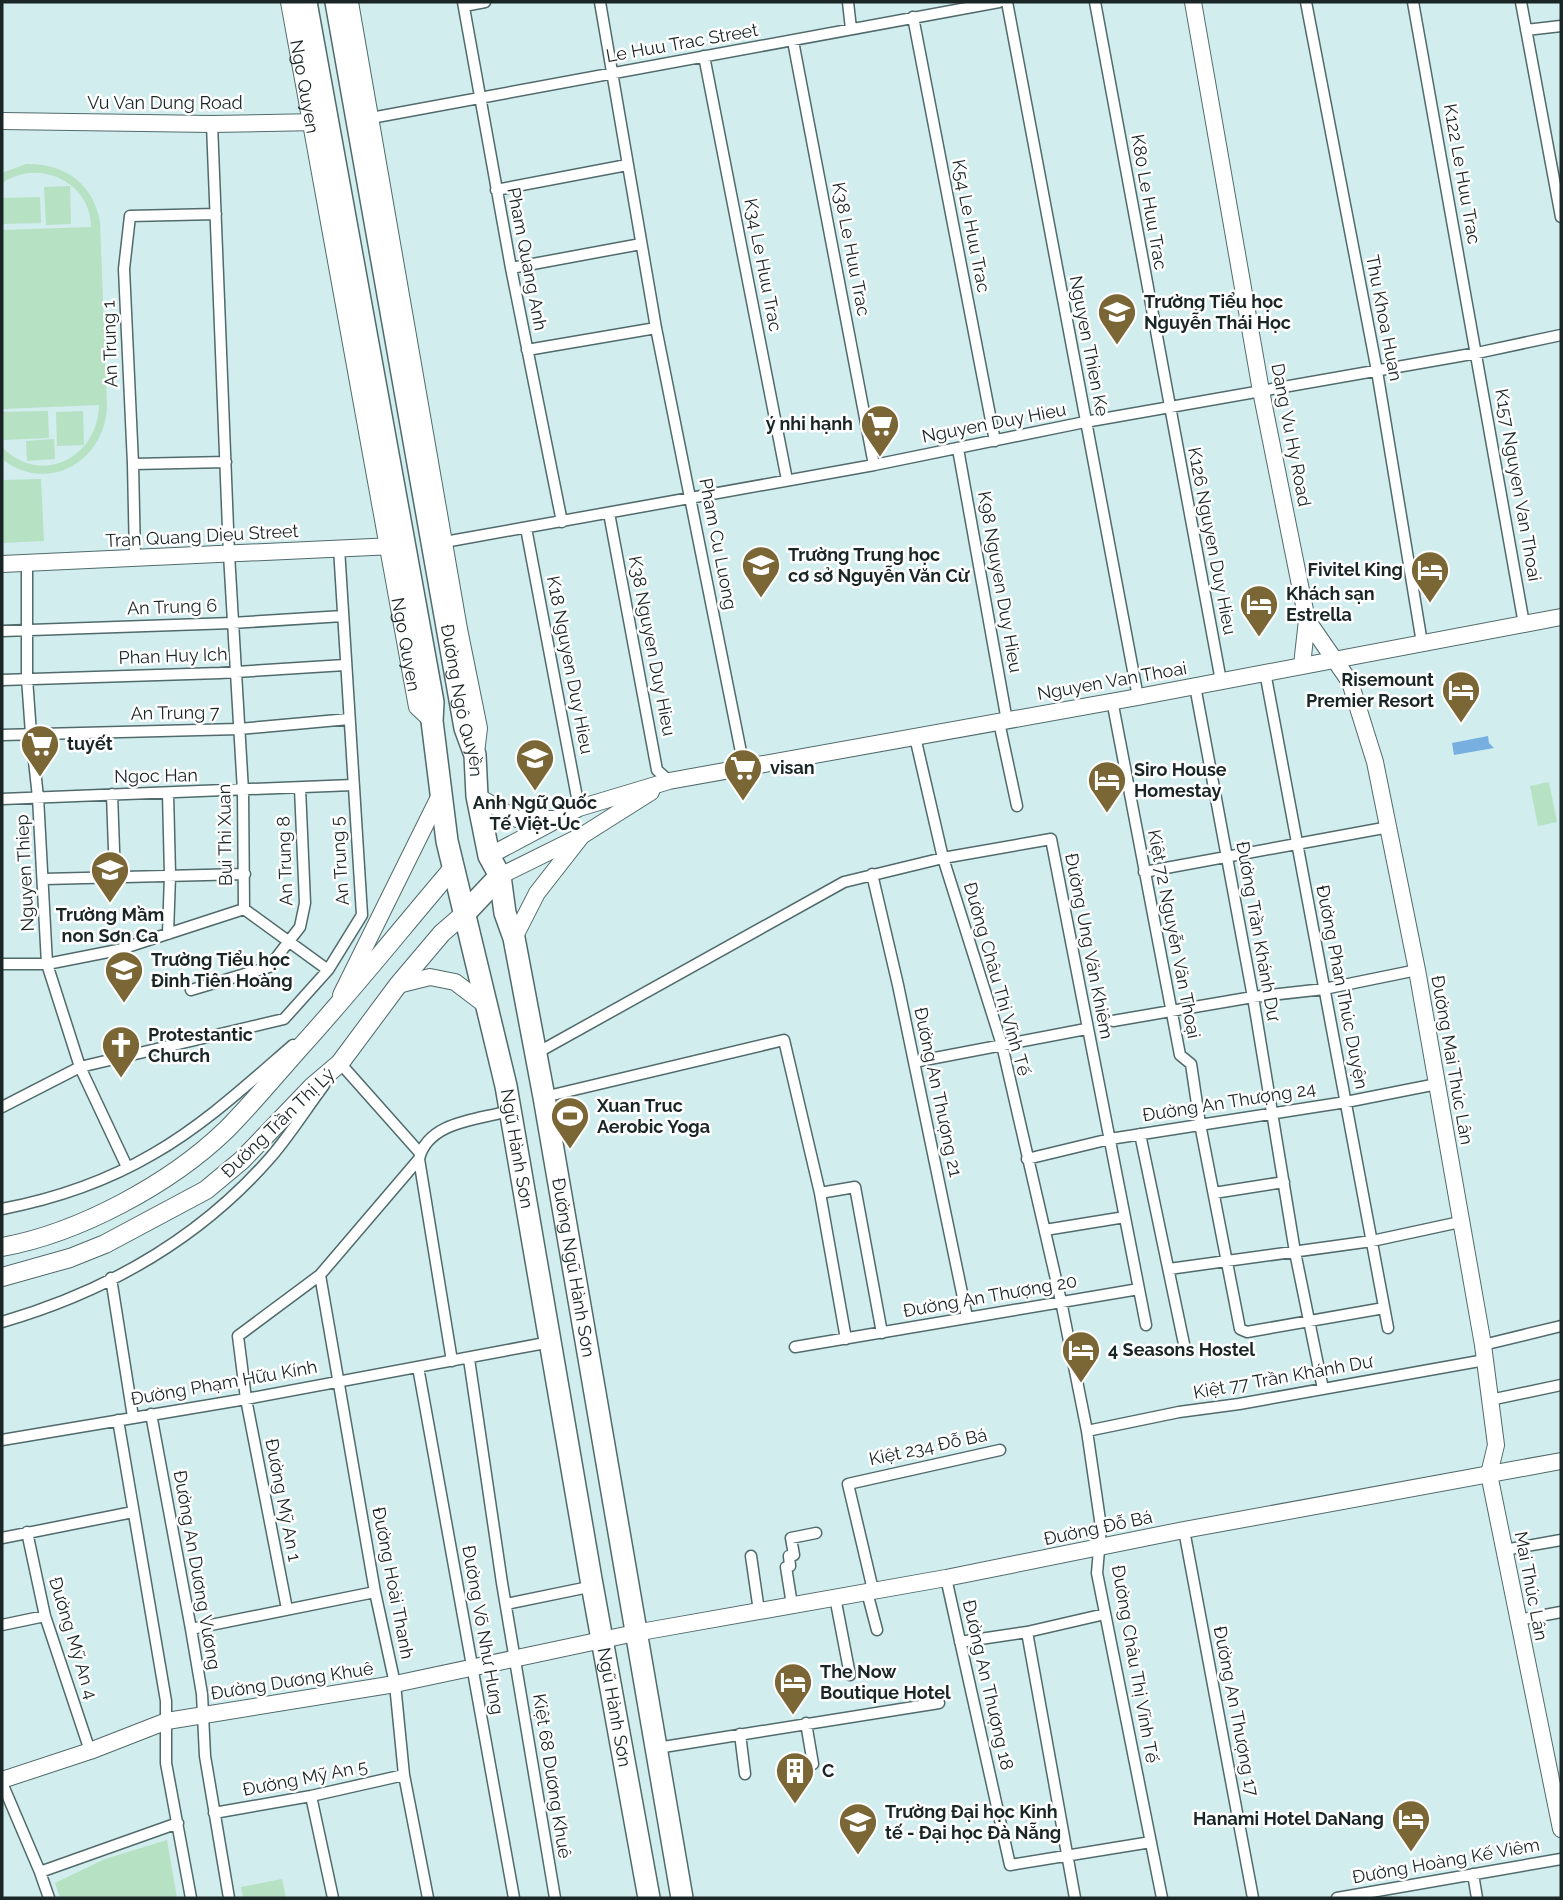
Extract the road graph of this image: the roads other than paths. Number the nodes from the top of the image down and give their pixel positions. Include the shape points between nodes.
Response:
1 (289, 2) edge
2 (306, 2) edge
3 (336, 2) edge
4 (350, 2) edge
5 (485, 2) edge
6 (600, 2) edge
7 (848, 2) edge
8 (999, 2) edge
9 (1007, 2) edge
10 (1094, 2) edge
11 (1193, 2) edge
12 (1306, 2) edge
13 (1413, 2) edge
14 (1521, 2) edge
15 (463, 4) edge
16 (971, 4) edge
17 (913, 17) junction
18 (1561, 26) edge
19 (850, 29) junction
20 (1526, 30) junction
21 (793, 41) junction
22 (704, 56) junction
23 (611, 73) junction
24 (480, 96) junction
25 (363, 119) junction
26 (2, 121) edge
27 (320, 122) junction
28 (212, 124) junction
29 (627, 165) junction
30 (1557, 175) edge
31 (496, 190) junction
32 (216, 214) junction
33 (1561, 217) edge
34 (641, 244) junction
35 (511, 268) junction
36 (656, 328) junction
37 (1561, 335) edge
38 (527, 350) junction
39 (1477, 353) junction
40 (1377, 371) junction
41 (1261, 391) junction
42 (1169, 409) junction
43 (1085, 422) junction
44 (995, 441) junction
45 (958, 449) junction
46 (226, 462) junction
47 (133, 464) junction
48 (874, 465) junction
49 (788, 480) junction
50 (691, 497) junction
51 (609, 513) junction
52 (562, 522) junction
53 (526, 528) junction
54 (439, 543) junction
55 (396, 545) junction
56 (339, 548) junction
57 (229, 554) junction
58 (135, 558) junction
59 (27, 563) junction
60 (2, 564) edge
61 (343, 616) junction
62 (1561, 617) edge
63 (1307, 621) junction
64 (232, 623) junction
65 (1524, 624) junction
66 (29, 630) junction
67 (2, 631) edge
68 (1422, 643) junction
69 (1336, 660) junction
70 (345, 665) junction
71 (1302, 665) junction
72 (235, 672) junction
73 (1265, 672) junction
74 (27, 678) junction
75 (2, 680) edge
76 (1221, 681) junction
77 (1195, 686) junction
78 (1138, 697) junction
79 (1112, 700) junction
80 (349, 719) junction
81 (432, 721) joint
82 (1003, 721) junction
83 (239, 729) junction
84 (31, 734) junction
85 (2, 735) edge
86 (915, 737) junction
87 (744, 767) junction
88 (669, 781) junction
89 (353, 785) junction
90 (300, 788) junction
91 (243, 791) junction
92 (168, 793) junction
93 (441, 793) junction
94 (112, 794) junction
95 (477, 796) junction
96 (38, 797) junction
97 (2, 799) edge
98 (1017, 806) dead end
99 (579, 808) junction
100 (560, 818) junction
101 (1389, 827) junction
102 (583, 835) junction
103 (1297, 845) junction
104 (489, 856) junction
105 (943, 858) junction
106 (1227, 858) junction
107 (453, 869) junction
108 (1144, 872) junction
109 (245, 874) junction
110 (872, 874) junction
111 (170, 875) junction
112 (500, 876) junction
113 (115, 878) junction
114 (44, 879) junction
115 (244, 909) junction
116 (464, 914) junction
117 (168, 934) junction
118 (514, 938) junction
119 (288, 941) junction
120 (2, 964) edge
121 (47, 964) junction
122 (328, 970) junction
123 (1417, 970) junction
124 (398, 985) junction
125 (1324, 989) junction
126 (191, 990) dead end
127 (1253, 997) junction
128 (488, 1007) junction
129 (1170, 1009) junction
130 (333, 1012) junction
131 (1113, 1021) dead end
132 (1086, 1029) junction
133 (1002, 1045) junction
134 (535, 1054) junction
135 (914, 1062) junction
136 (340, 1063) junction
137 (80, 1067) junction
138 (1437, 1084) junction
139 (506, 1086) junction
140 (548, 1096) junction
141 (1346, 1102) junction
142 (2, 1107) edge
143 (1271, 1112) junction
144 (501, 1114) junction
145 (1200, 1124) junction
146 (1140, 1134) junction
147 (1110, 1139) junction
148 (420, 1156) junction
149 (1027, 1159) junction
150 (127, 1167) junction
151 (1284, 1182) junction
152 (820, 1193) junction
153 (1214, 1193) junction
154 (2, 1209) edge
155 (1125, 1217) junction
156 (1460, 1222) junction
157 (1045, 1230) junction
158 (1372, 1241) junction
159 (2, 1247) edge
160 (1295, 1252) junction
161 (1228, 1262) junction
162 (1169, 1269) junction
163 (320, 1275) junction
164 (2, 1277) edge
165 (111, 1278) junction
166 (1139, 1289) junction
167 (1061, 1301) junction
168 (1384, 1308) junction
169 (967, 1317) junction
170 (1309, 1321) junction
171 (2, 1322) edge
172 (1146, 1325) dead end
173 (1561, 1326) edge
174 (1388, 1328) dead end
175 (882, 1333) junction
176 (846, 1339) junction
177 (540, 1344) junction
178 (1184, 1344) dead end
179 (796, 1347) dead end
180 (1484, 1352) junction
181 (469, 1359) junction
182 (452, 1361) junction
183 (418, 1367) junction
184 (338, 1382) junction
185 (1561, 1385) edge
186 (1323, 1389) junction
187 (246, 1399) junction
188 (1490, 1400) junction
189 (151, 1414) junction
190 (133, 1417) junction
191 (118, 1420) junction
192 (1087, 1431) junction
193 (2, 1440) edge
194 (1000, 1450) dead end
195 (1561, 1461) edge
196 (1489, 1474) junction
197 (133, 1512) junction
198 (1184, 1530) junction
199 (27, 1532) junction
200 (816, 1534) dead end
201 (2, 1538) edge
202 (1561, 1540) edge
203 (1099, 1547) junction
204 (1504, 1550) junction
205 (751, 1556) dead end
206 (946, 1578) junction
207 (584, 1588) junction
208 (870, 1591) junction
209 (375, 1592) junction
210 (835, 1597) junction
211 (506, 1604) junction
212 (792, 1605) junction
213 (287, 1609) junction
214 (760, 1611) junction
215 (1561, 1612) edge
216 (1105, 1614) junction
217 (45, 1616) junction
218 (1518, 1620) junction
219 (2, 1625) edge
220 (191, 1629) junction
221 (877, 1630) dead end
222 (639, 1632) junction
223 (1027, 1632) junction
224 (598, 1641) junction
225 (960, 1642) junction
226 (515, 1659) junction
227 (641, 1661) joint
228 (472, 1669) junction
229 (849, 1675) dead end
230 (395, 1684) junction
231 (939, 1703) dead end
232 (203, 1714) junction
233 (167, 1721) junction
234 (806, 1723) junction
235 (740, 1734) junction
236 (661, 1748) junction
237 (90, 1751) junction
238 (813, 1764) dead end
239 (1555, 1767) edge
240 (746, 1774) dead end
241 (404, 1775) junction
242 (2, 1781) edge
243 (311, 1796) junction
244 (214, 1813) junction
245 (178, 1823) junction
246 (1561, 1829) edge
247 (1151, 1842) junction
248 (1068, 1856) junction
249 (1561, 1859) edge
250 (40, 1872) junction
251 (1473, 1874) junction
252 (1413, 1885) junction
253 (49, 1898) edge
254 (191, 1898) edge
255 (229, 1898) edge
256 (333, 1898) edge
257 (428, 1898) edge
258 (514, 1898) edge
259 (555, 1898) edge
260 (640, 1898) edge
261 (649, 1898) edge
262 (682, 1898) edge
263 (691, 1898) edge
264 (1075, 1898) edge
265 (1162, 1898) edge
266 (1253, 1898) edge
267 (1337, 1898) edge
268 (1415, 1898) edge
269 (1478, 1898) edge

1 - 27 street, Ngo Quyen
2 - 27 highway
3 - 25 highway
4 - 25 street
5 - 15 street
6 - 23 street, Pham Cu Luong
7 - 19 street
8 - 16 street, Le Huu Trac Street
9 - 43 street, Nguyen Thien Ke
10 - 42 street, K80 Le Huu Trac
11 - 41 street, Dang Vu Hy Road
12 - 40 street, Thu Khoa Huan
13 - 39 street, K122 Le Huu Trac
14 - 20 street
15 - 24 street, Pham Quang Anh
16 - 17 street, Le Huu Trac Street
17 - 19 street, Le Huu Trac Street
17 - 44 street, K54 Le Huu Trac
18 - 20 street
19 - 21 street, Le Huu Trac Street
20 - 30 street
21 - 22 street, Le Huu Trac Street
21 - 48 street, K38 Le Huu Trac
22 - 23 street, Le Huu Trac Street
22 - 49 street, K34 Le Huu Trac
23 - 24 street, Le Huu Trac Street
23 - 29 street, Pham Cu Luong
24 - 25 street, Le Huu Trac Street
24 - 31 street, Pham Quang Anh
25 - 27 highway
25 - 54 highway via 374,214
26 - 28 street, Vu Van Dung Road
27 - 28 street, Vu Van Dung Road
27 - 55 highway, Ngo Quyen
28 - 32 street
29 - 31 street
29 - 34 street, Pham Cu Luong
30 - 33 street
31 - 35 street, Pham Quang Anh
32 - 46 street
32 - 47 street, An Trung 1 via 130,216 124,268
34 - 35 street
34 - 36 street, Pham Cu Luong
35 - 38 street, Pham Quang Anh
36 - 38 street
36 - 50 street, Pham Cu Luong
37 - 39 street, Nguyen Duy Hieu
38 - 52 street, Pham Quang Anh
39 - 40 street, Nguyen Duy Hieu
39 - 65 street, K157 Nguyen Van Thoai
40 - 41 street, Nguyen Duy Hieu
40 - 68 street, Thu Khoa Huan
41 - 42 street, Nguyen Duy Hieu
41 - 63 street, Dang Vu Hy Road
42 - 43 street, Nguyen Duy Hieu
42 - 76 street, K126 Nguyen Duy Hieu
43 - 44 street, Nguyen Duy Hieu
43 - 78 street, Nguyen Thien Ke
44 - 45 street, Nguyen Duy Hieu
45 - 48 street, Nguyen Duy Hieu
45 - 82 street, K98 Nguyen Duy Hieu
46 - 47 street
46 - 57 street
47 - 58 street
48 - 49 street, Nguyen Duy Hieu
49 - 50 street, Nguyen Duy Hieu
50 - 51 street, Nguyen Duy Hieu
50 - 87 street, Pham Cu Luong
51 - 52 street, Nguyen Duy Hieu
51 - 88 street, K38 Nguyen Duy Hieu via 657,770
52 - 53 street, Nguyen Duy Hieu
53 - 54 street, Nguyen Duy Hieu
53 - 99 street, K18 Nguyen Duy Hieu
54 - 95 highway, Đường Ngô Quyền via 465,728 475,755
55 - 56 street, Tran Quang Dieu Street
55 - 81 highway, Ngo Quyen via 433,702
56 - 57 street, Tran Quang Dieu Street
56 - 61 street, An Trung 5
57 - 58 street, Tran Quang Dieu Street
57 - 64 street, Bui Thi Xuan
58 - 59 street, Tran Quang Dieu Street
59 - 60 street, Tran Quang Dieu Street
59 - 66 street, Nguyen Thiep
61 - 64 street, An Trung 6
61 - 70 street, An Trung 5
62 - 65 street, Nguyen Van Thoai
63 - 69 street, Dang Vu Hy Road
63 - 71 street
64 - 66 street, An Trung 6
64 - 72 street, Bui Thi Xuan
65 - 68 street, Nguyen Van Thoai
66 - 67 street, An Trung 6
66 - 74 street, Nguyen Thiep
68 - 69 street, Nguyen Van Thoai
69 - 71 street, Nguyen Van Thoai
69 - 101 street, Đường Mai Thúc Lân via 1350,682 1369,740
70 - 72 street, Phan Huy Ich
70 - 80 street, An Trung 5
71 - 73 street, Nguyen Van Thoai
72 - 74 street, Phan Huy Ich
72 - 83 street, Bui Thi Xuan
73 - 76 street, Nguyen Van Thoai
73 - 103 street, Đường Phan Thúc Duyện
74 - 75 street, Phan Huy Ich
74 - 84 street, Nguyen Thiep
76 - 77 street, Nguyen Van Thoai
77 - 78 street, Nguyen Van Thoai
77 - 106 street, Đường Trần Khánh Dư
78 - 79 street, Nguyen Van Thoai
79 - 82 street, Nguyen Van Thoai
79 - 108 street, Kiệt 72 Nguyễn Văn Thoại
80 - 83 street, An Trung 7
80 - 89 street, An Trung 5
81 - 93 highway, Đường Ngô Quyền
82 - 86 street, Nguyen Van Thoai
82 - 98 street, K98 Nguyen Duy Hieu
83 - 84 street, An Trung 7
83 - 91 street, Bui Thi Xuan
84 - 85 street, An Trung 7
84 - 96 street, Nguyen Thiep
86 - 87 street, Nguyen Van Thoai
86 - 105 street, Đường Châu Thị Vĩnh Tế
87 - 88 street, Nguyen Van Thoai
88 - 99 street, Nguyen Van Thoai
88 - 102 street
89 - 90 street, Ngoc Han
89 - 122 street, An Trung 5 via 362,915
90 - 91 street, Ngoc Han
90 - 119 street, An Trung 8 via 305,909 300,927
91 - 92 street, Ngoc Han
91 - 109 street, Bui Thi Xuan
92 - 94 street, Ngoc Han
92 - 111 street
93 - 107 highway, Đường Ngô Quyền
93 - 130 street
94 - 96 street, Ngoc Han
94 - 113 street
95 - 100 street via 517,820
95 - 104 highway, Đường Ngô Quyền
96 - 97 street, Ngoc Han
96 - 114 street, Nguyen Thiep
99 - 100 street, Nguyen Van Thoai
100 - 104 street, Nguyen Van Thoai
101 - 103 street
101 - 123 street, Đường Mai Thúc Lân
102 - 112 street
102 - 118 street via 537,893
103 - 106 street
103 - 125 street, Đường Phan Thúc Duyện
104 - 107 highway
104 - 112 highway, Đường Ngô Quyền
105 - 110 street, Đường Ung Văn Khiêm
105 - 132 street, Đường Ung Văn Khiêm via 1051,839
105 - 133 street, Đường Châu Thị Vĩnh Tế
106 - 108 street
106 - 127 street, Đường Trần Khánh Dư
107 - 116 highway, Đường Ngô Quyền
107 - 130 main road, Đường Trần Thị Lý
108 - 129 street, Kiệt 72 Nguyễn Văn Thoại
109 - 111 street
109 - 115 street, Bui Thi Xuan
110 - 134 street, Đường Ung Văn Khiêm via 844,882
110 - 135 street, Đường An Thượng 21
111 - 113 street
111 - 117 street
112 - 116 highway
112 - 118 highway, Đường Ngũ Hành Sơn
113 - 114 street
114 - 121 street, Nguyen Thiep
115 - 117 street, Bui Thi Xuan
115 - 119 street
116 - 124 main road, Đường Trần Thị Lý
116 - 128 highway
117 - 121 street, Bui Thi Xuan
118 - 134 highway, Đường Ngũ Hành Sơn
119 - 122 street
119 - 126 street, An Trung 8 via 269,967
120 - 121 street, Bui Thi Xuan
121 - 137 street, Nguyen Thiep
122 - 137 street, An Trung 5 via 284,1019
123 - 125 street
123 - 138 street, Đường Mai Thúc Lân
124 - 128 street via 430,977 455,982
124 - 136 main road, Đường Trần Thị Lý
125 - 127 street
125 - 141 street, Đường Phan Thúc Duyện
127 - 129 street
127 - 143 street, Đường Trần Khánh Dư
128 - 139 highway
129 - 131 street
129 - 145 street, Kiệt 72 Nguyễn Văn Thoại via 1180,1055 1191,1063
130 - 150 street via 199,1122
130 - 159 main road, Đường Trần Thị Lý via 225,1131 163,1179 76,1224
132 - 133 street
132 - 147 street, Đường Ung Văn Khiêm
133 - 135 street
133 - 149 street, Đường Châu Thị Vĩnh Tế
134 - 140 highway, Đường Ngũ Hành Sơn
135 - 169 street, Đường An Thượng 21
136 - 148 street
136 - 164 main road, Đường Trần Thị Lý via 206,1191 105,1244
136 - 165 street via 271,1157 215,1214 158,1254
137 - 142 street, An Trung 5
137 - 150 street, Nguyen Thiep
138 - 141 street, Đường An Thượng 24
138 - 156 street, Đường Mai Thúc Lân
139 - 144 street, Ngũ Hành Sơn
139 - 224 highway, Ngũ Hành Sơn
140 - 152 street via 784,1040
140 - 222 highway, Đường Ngũ Hành Sơn
141 - 143 street, Đường An Thượng 24
141 - 158 street, Đường Phan Thúc Duyện
143 - 145 street, Đường An Thượng 24
143 - 151 street, Đường Trần Khánh Dư
144 - 148 street via 454,1123 427,1141
144 - 177 street, Ngũ Hành Sơn
145 - 146 street, Đường An Thượng 24
145 - 153 street, Kiệt 72 Nguyễn Văn Thoại
146 - 147 street, Đường An Thượng 24
146 - 162 street
147 - 149 street, Đường An Thượng 24
147 - 155 street, Đường Ung Văn Khiêm
148 - 163 street
148 - 182 street
149 - 157 street, Đường Châu Thị Vĩnh Tế
150 - 154 street via 85,1186
151 - 153 street
151 - 160 street, Đường Trần Khánh Dư
152 - 175 street via 855,1187
152 - 176 street
153 - 161 street, Kiệt 72 Nguyễn Văn Thoại
155 - 157 street
155 - 166 street, Đường Ung Văn Khiêm
156 - 158 street
156 - 180 street, Đường Mai Thúc Lân
157 - 167 street, Đường Châu Thị Vĩnh Tế
158 - 160 street
158 - 168 street, Đường Phan Thúc Duyện
160 - 161 street
160 - 170 street, Đường Trần Khánh Dư
161 - 162 street
161 - 170 street, Kiệt 72 Nguyễn Văn Thoại via 1243,1332
162 - 178 street
163 - 184 street, Đường Hoài Thanh
163 - 187 street, Đường Mỹ An 1 via 238,1336
165 - 171 street via 52,1306
165 - 190 street
166 - 167 street, Đường An Thượng 20
166 - 172 street, Đường Ung Văn Khiêm
167 - 169 street, Đường An Thượng 20
167 - 192 street, Đường Châu Thị Vĩnh Tế
168 - 170 street
168 - 174 street, Đường Phan Thúc Duyện
169 - 175 street, Đường An Thượng 20
170 - 186 street, Đường Trần Khánh Dư
173 - 180 street, Kiệt 77 Trần Khánh Dư
175 - 176 street, Đường An Thượng 20
176 - 179 street, Đường An Thượng 20
177 - 181 street, Đường Phạm Hữu Kính
177 - 207 street, Ngũ Hành Sơn
180 - 186 street, Kiệt 77 Trần Khánh Dư
180 - 188 street, Đường Mai Thúc Lân
181 - 182 street, Đường Phạm Hữu Kính
181 - 211 street
182 - 183 street, Đường Phạm Hữu Kính
183 - 184 street, Đường Phạm Hữu Kính
183 - 228 street, Đường Võ Như Hưng
184 - 187 street, Đường Phạm Hữu Kính
184 - 209 street, Đường Hoài Thanh
185 - 188 street
186 - 192 street, Kiệt 77 Trần Khánh Dư
187 - 189 street, Đường Phạm Hữu Kính
187 - 213 street, Đường Mỹ An 1
188 - 196 street, Đường Mai Thúc Lân via 1496,1445
189 - 190 street, Đường Phạm Hữu Kính
189 - 220 street, Đường An Dương Vương
190 - 191 street, Đường Phạm Hữu Kính
191 - 193 street, Đường Phạm Hữu Kính
191 - 197 street
192 - 203 street, Đường Châu Thị Vĩnh Tế via 1101,1527
194 - 208 street, Kiệt 234 Đỗ Bá via 848,1483
195 - 196 street, Đường Đỗ Bá
196 - 198 street, Đường Đỗ Bá
196 - 204 street, Mai Thúc Lân
197 - 199 street
197 - 233 street
198 - 203 street, Đường Đỗ Bá
198 - 266 street, Đường An Thượng 17
199 - 201 street
199 - 217 street, Đường Mỹ An 4
200 - 212 street via 791,1538 794,1555 789,1556 790,1566 786,1567
202 - 204 street
203 - 206 street, Đường Đỗ Bá
203 - 216 street, Đường Châu Thị Vĩnh Tế via 1097,1573
204 - 218 street, Mai Thúc Lân
205 - 214 street
206 - 208 street, Đường Đỗ Bá
206 - 225 street, Đường An Thượng 18
207 - 211 street
207 - 224 street, Ngũ Hành Sơn
208 - 210 street, Đường Đỗ Bá
208 - 221 street
209 - 213 street
209 - 230 street, Đường Hoài Thanh
210 - 212 street, Đường Đỗ Bá
210 - 229 street
211 - 226 street
212 - 214 street, Đường Đỗ Bá
213 - 220 street
214 - 222 street, Đường Đỗ Bá
215 - 218 street
216 - 223 street
216 - 247 street, Đường Châu Thị Vĩnh Tế
217 - 219 street
217 - 237 street, Đường Mỹ An 4
218 - 239 street, Mai Thúc Lân
220 - 232 street, Đường An Dương Vương
222 - 224 street, Đường Đỗ Bá
222 - 227 highway, Đường Ngũ Hành Sơn
222 - 236 street, Ngũ Hành Sơn
223 - 225 street
223 - 248 street
224 - 226 street, Đường Dương Khuê
224 - 260 street, Ngũ Hành Sơn
224 - 261 highway, Ngũ Hành Sơn
225 - 248 street, Đường An Thượng 18 via 1010,1865
226 - 228 street, Đường Dương Khuê
226 - 259 street, Kiệt 68 Dương Khuê
227 - 236 highway, Ngũ Hành Sơn
228 - 230 street, Đường Dương Khuê
228 - 258 street, Đường Võ Như Hưng
230 - 232 street, Đường Dương Khuê
230 - 241 street, Đường Hoài Thanh
231 - 234 street
232 - 233 street, Đường Dương Khuê
232 - 244 street, Đường An Dương Vương
233 - 237 street, Đường Dương Khuê
233 - 245 street via 166,1763
234 - 235 street
234 - 238 street
235 - 236 street
235 - 240 street
236 - 262 highway, Ngũ Hành Sơn
236 - 263 street, Ngũ Hành Sơn
237 - 242 street, Đường Dương Khuê
239 - 246 street, Mai Thúc Lân
241 - 243 street, Đường Mỹ An 5
241 - 257 street, Đường Hoài Thanh
242 - 250 street
243 - 244 street, Đường Mỹ An 5
243 - 256 street
244 - 255 street, Đường An Dương Vương
245 - 250 street
245 - 254 street
247 - 248 street, Đường An Thượng 18
247 - 265 street, Đường Châu Thị Vĩnh Tế
248 - 264 street
249 - 251 street, Đường Hoàng Kế Viêm
250 - 253 street
251 - 252 street, Đường Hoàng Kế Viêm
251 - 269 street
252 - 267 street, Đường Hoàng Kế Viêm
252 - 268 street

